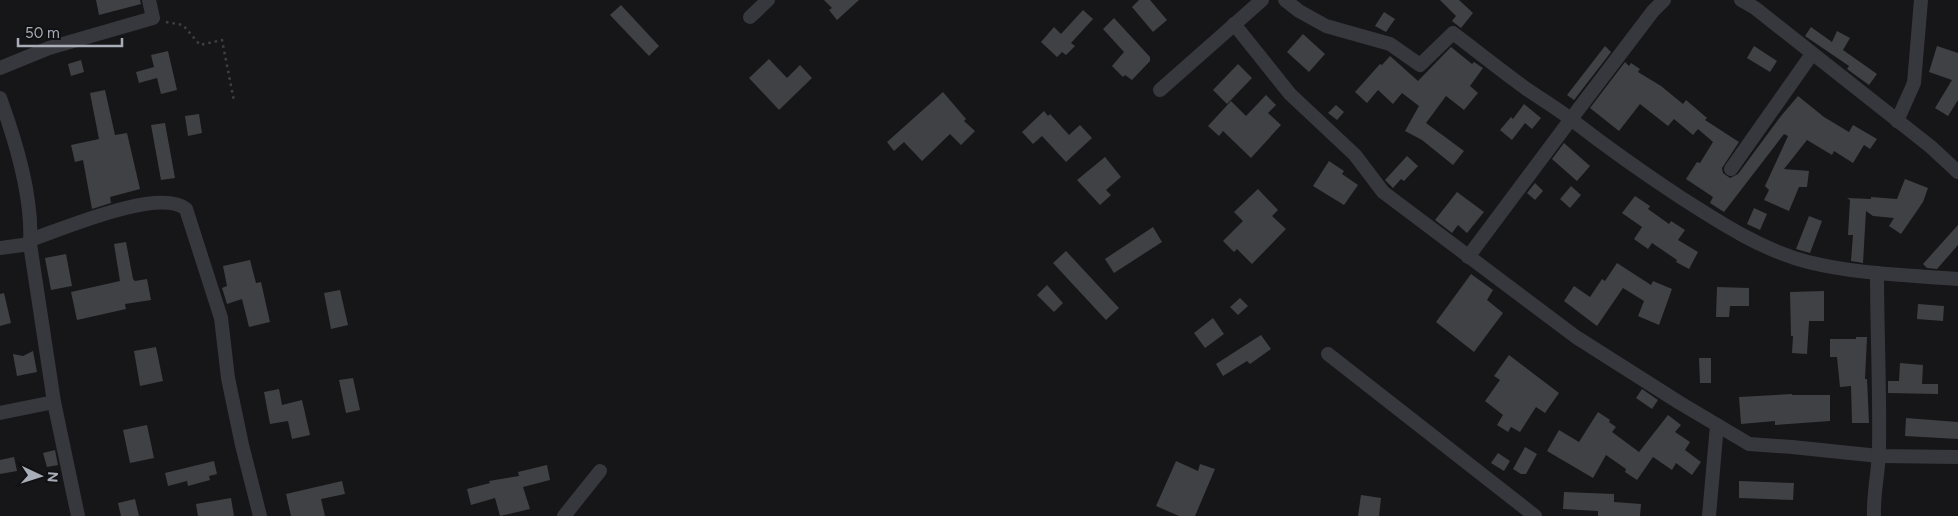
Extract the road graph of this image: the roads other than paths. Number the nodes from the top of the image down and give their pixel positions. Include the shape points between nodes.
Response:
1 (149, 0) edge
2 (768, 0) edge
3 (1262, 0) edge
4 (1285, 0) edge
5 (1664, 0) edge
6 (1741, 0) edge
7 (1922, 0) edge
8 (750, 17) dead end
9 (1234, 24) junction
10 (1812, 54) junction
11 (0, 68) edge
12 (1160, 90) dead end
13 (0, 98) edge
14 (1571, 118) junction
15 (1897, 121) junction
16 (1732, 169) dead end
17 (1958, 172) edge
18 (30, 242) junction
19 (0, 248) edge
20 (1468, 257) junction
21 (1877, 272) junction
22 (1958, 279) edge
23 (1328, 354) dead end
24 (54, 402) junction
25 (0, 413) edge
26 (1717, 425) junction
27 (1879, 456) junction
28 (1958, 457) edge
29 (600, 471) dead end
30 (78, 516) edge
31 (260, 516) edge
32 (564, 516) edge
33 (1535, 516) edge
34 (1709, 516) edge
35 (1874, 516) edge

1 - 11 street via 153,18 49,48
2 - 8 street
3 - 9 street
4 - 14 street via 1326,26 1390,44 1420,65 1453,33
5 - 14 street
6 - 10 street
7 - 15 street via 1914,83
9 - 12 street
9 - 20 street via 1290,94 1355,155 1383,192
10 - 15 street
10 - 16 street
13 - 18 street via 31,214
14 - 20 street
14 - 21 street via 1668,189 1767,248 1807,262
15 - 17 street
18 - 19 street
18 - 24 street
18 - 31 street via 142,203 179,204 186,209 221,318 230,387
20 - 26 street via 1576,337
21 - 22 street
21 - 27 street
23 - 33 street
24 - 25 street
24 - 30 street
26 - 27 street via 1749,444
26 - 34 street
27 - 28 street
27 - 35 street
29 - 32 street

